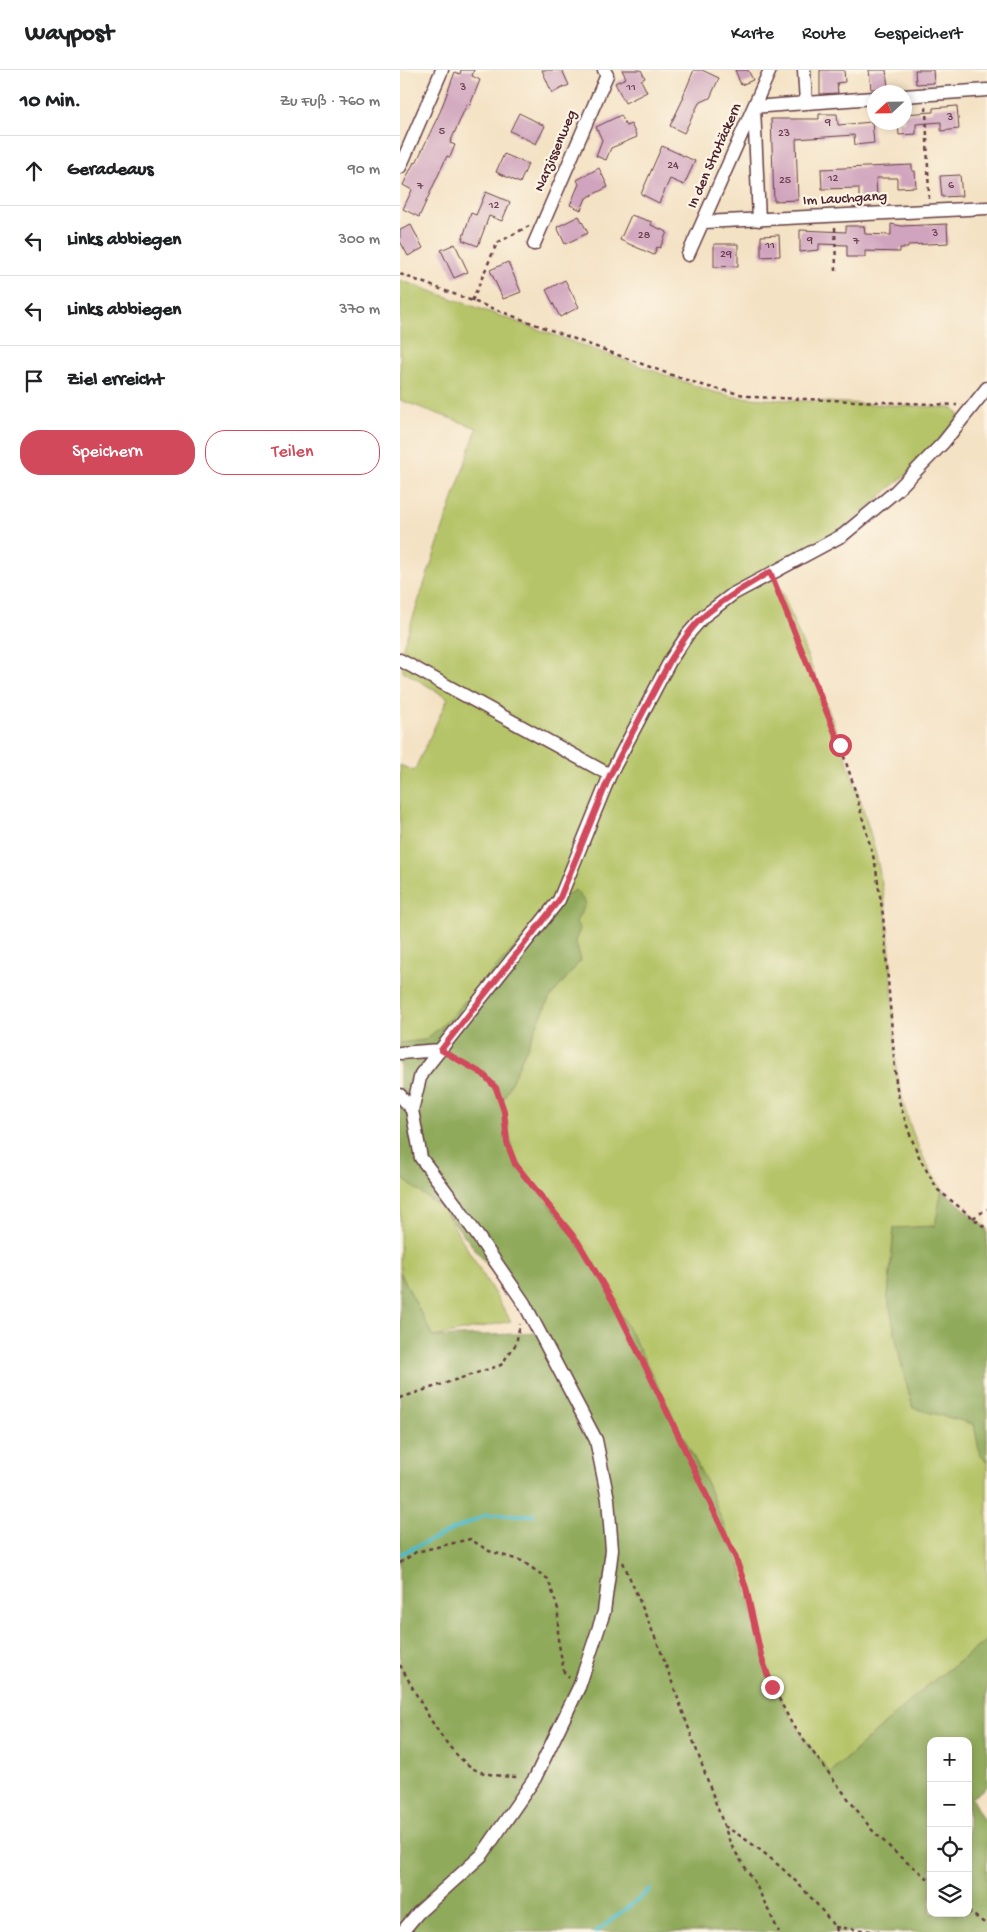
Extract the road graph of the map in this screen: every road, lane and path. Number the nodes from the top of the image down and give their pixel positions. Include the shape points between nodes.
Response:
1 (442, 70) edge
2 (604, 70) edge
3 (770, 70) edge
4 (804, 70) edge
5 (987, 90) edge
6 (926, 95) junction
7 (912, 96) edge
8 (867, 99) edge
9 (806, 104) junction
10 (754, 107) junction
11 (400, 167) edge
12 (987, 208) edge
13 (930, 211) junction
14 (835, 216) junction
15 (546, 217) junction
16 (759, 220) junction
17 (704, 222) junction
18 (534, 244) dead end
19 (688, 255) dead end
20 (836, 272) dead end
21 (400, 274) edge
22 (472, 301) junction
23 (987, 388) edge
24 (969, 410) junction
25 (770, 572) junction
26 (400, 660) edge
27 (610, 775) junction
28 (441, 1050) junction
29 (400, 1053) edge
30 (400, 1095) edge
31 (412, 1110) junction
32 (987, 1209) edge
33 (973, 1218) junction
34 (987, 1229) edge
35 (524, 1303) junction
36 (400, 1398) edge
37 (612, 1550) junction
38 (400, 1563) edge
39 (400, 1665) edge
40 (579, 1687) junction
41 (535, 1778) junction
42 (726, 1832) junction
43 (927, 1878) edge
44 (972, 1915) edge
45 (987, 1925) edge
46 (835, 1927) junction
47 (402, 1932) edge
48 (779, 1932) edge
49 (831, 1932) edge
50 (838, 1932) edge
51 (880, 1932) edge

1 - 11 street
2 - 15 street, Narzissenweg via 607,75
3 - 10 street, In den Strutäckern
4 - 9 street
5 - 6 street
6 - 7 street
6 - 13 path
8 - 9 street
9 - 10 street
10 - 16 street
10 - 17 street, In den Strutäckern
12 - 13 street, Im Lauchgang
13 - 14 street, Im Lauchgang
14 - 16 street, Im Lauchgang
14 - 20 path
15 - 18 street, Narzissenweg
15 - 22 path via 497,243
16 - 17 street, Im Lauchgang
17 - 19 street, In den Strutäckern
21 - 22 path
22 - 24 path via 676,377 753,397 959,405
23 - 24 street
24 - 25 street via 943,443 896,491 844,535
25 - 27 street via 733,594 704,616 688,634 670,661
25 - 33 path via 840,745 875,863 883,915 900,1104 920,1158 938,1190
26 - 27 street
27 - 28 street via 559,900
28 - 29 street
28 - 31 street via 421,1074
28 - 43 path via 483,1074 496,1088 504,1111 507,1143 515,1164 578,1242 614,1303 735,1556 746,1588 762,1659 772,1687 793,1726 872,1830
30 - 31 street
31 - 35 street via 421,1158
32 - 33 path
33 - 34 path
35 - 36 path via 516,1344 501,1365
35 - 37 street via 596,1440 608,1499
37 - 40 street via 604,1612
37 - 42 path via 626,1564
38 - 40 path via 416,1552 470,1539 489,1551 522,1561 548,1579 558,1609 558,1639 564,1672
39 - 41 path via 448,1748 475,1770 507,1777
40 - 41 street
41 - 47 street via 482,1855 418,1913
42 - 46 path via 724,1826 764,1852
42 - 48 path
44 - 45 path
46 - 49 path
46 - 50 path
46 - 51 path

